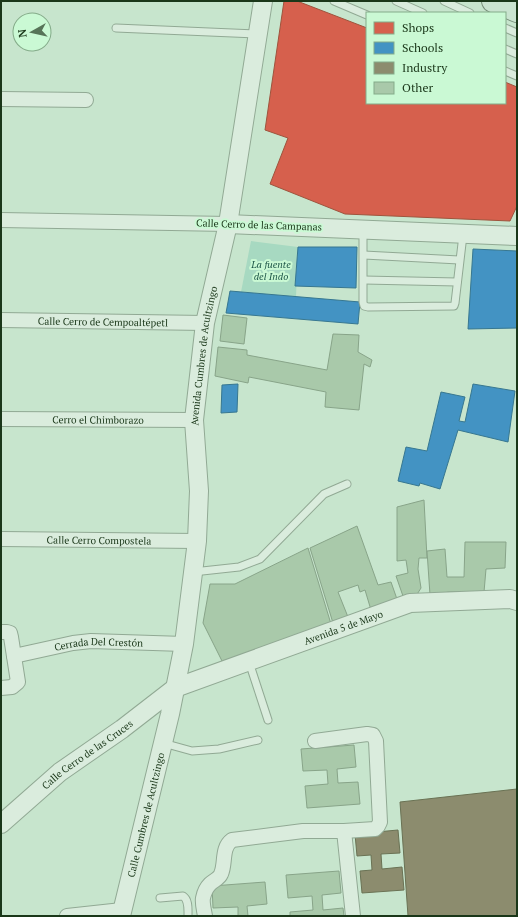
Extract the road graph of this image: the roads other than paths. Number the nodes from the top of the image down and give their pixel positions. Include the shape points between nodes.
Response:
1 (263, 1) edge
2 (334, 1) edge
3 (396, 1) edge
4 (444, 1) edge
5 (493, 1) edge
6 (410, 10) edge
7 (517, 10) edge
8 (468, 12) edge
9 (366, 15) edge
10 (116, 28) dead end
11 (506, 28) edge
12 (517, 33) edge
13 (258, 34) junction
14 (506, 49) edge
15 (517, 54) edge
16 (506, 71) edge
17 (517, 76) edge
18 (1, 99) edge
19 (86, 100) dead end
20 (1, 220) edge
21 (228, 224) junction
22 (363, 230) junction
23 (516, 233) edge
24 (463, 234) junction
25 (364, 255) junction
26 (459, 260) junction
27 (364, 280) junction
28 (457, 282) junction
29 (1, 320) edge
30 (205, 323) junction
31 (1, 419) edge
32 (194, 420) junction
33 (347, 484) dead end
34 (1, 538) edge
35 (197, 541) junction
36 (193, 572) junction
37 (517, 601) edge
38 (1, 632) edge
39 (184, 644) junction
40 (14, 656) junction
41 (248, 661) junction
42 (1, 688) edge
43 (175, 688) junction
44 (170, 714) joint
45 (268, 720) dead end
46 (258, 740) dead end
47 (315, 741) dead end
48 (163, 743) junction
49 (1, 824) edge
50 (344, 831) junction
51 (160, 898) dead end
52 (122, 913) edge
53 (67, 916) edge
54 (188, 916) edge
55 (205, 916) edge
56 (353, 916) edge

1 - 13 street, Avenida Cumbres de Acultzingo
2 - 9 lane
3 - 6 lane
4 - 8 lane
5 - 7 main road
10 - 13 lane
11 - 12 lane
13 - 21 street, Avenida Cumbres de Acultzingo
14 - 15 lane
16 - 17 lane
18 - 19 street
20 - 21 street, Calle Cerro de las Campanas
21 - 22 street, Calle Cerro de las Campanas
21 - 30 street, Avenida Cumbres de Acultzingo
22 - 24 street, Calle Cerro de las Campanas
22 - 25 lane
23 - 24 street, Calle Cerro de las Campanas
24 - 26 lane
25 - 26 lane
25 - 27 lane
26 - 28 lane
27 - 28 lane
27 - 28 lane via 363,302 364,306 368,307 454,306
29 - 30 street, Calle Cerro de Cempoaltépetl
30 - 32 street, Avenida Cumbres de Acultzingo
31 - 32 street, Cerro el Chimborazo
32 - 35 street, Avenida Cumbres de Acultzingo via 199,491
33 - 36 lane via 324,494 260,560 239,567
34 - 35 street, Calle Cerro Compostela
35 - 36 street, Avenida Cumbres de Acultzingo
36 - 39 street, Avenida Cumbres de Acultzingo
37 - 41 street, Avenida 5 de Mayo via 510,599 410,603
38 - 40 street via 10,633
39 - 40 street, Cerrada Del Crestón via 73,642
39 - 43 street, Avenida Cumbres de Acultzingo
40 - 42 street via 18,682 12,687
41 - 43 street, Avenida 5 de Mayo
41 - 45 lane
43 - 44 street, Avenida Cumbres de Acultzingo
43 - 49 street, Calle Cerro de las Cruces via 60,772
44 - 48 street, Calle Cumbres de Acultzingo
46 - 48 lane via 219,749 192,751
47 - 50 street via 367,734 374,735 376,741 380,822 374,829
48 - 52 street, Calle Cumbres de Acultzingo
50 - 55 street via 303,831 232,840 225,850 220,877 209,884 202,900
50 - 56 street
51 - 54 lane via 183,896 187,901
52 - 53 street

